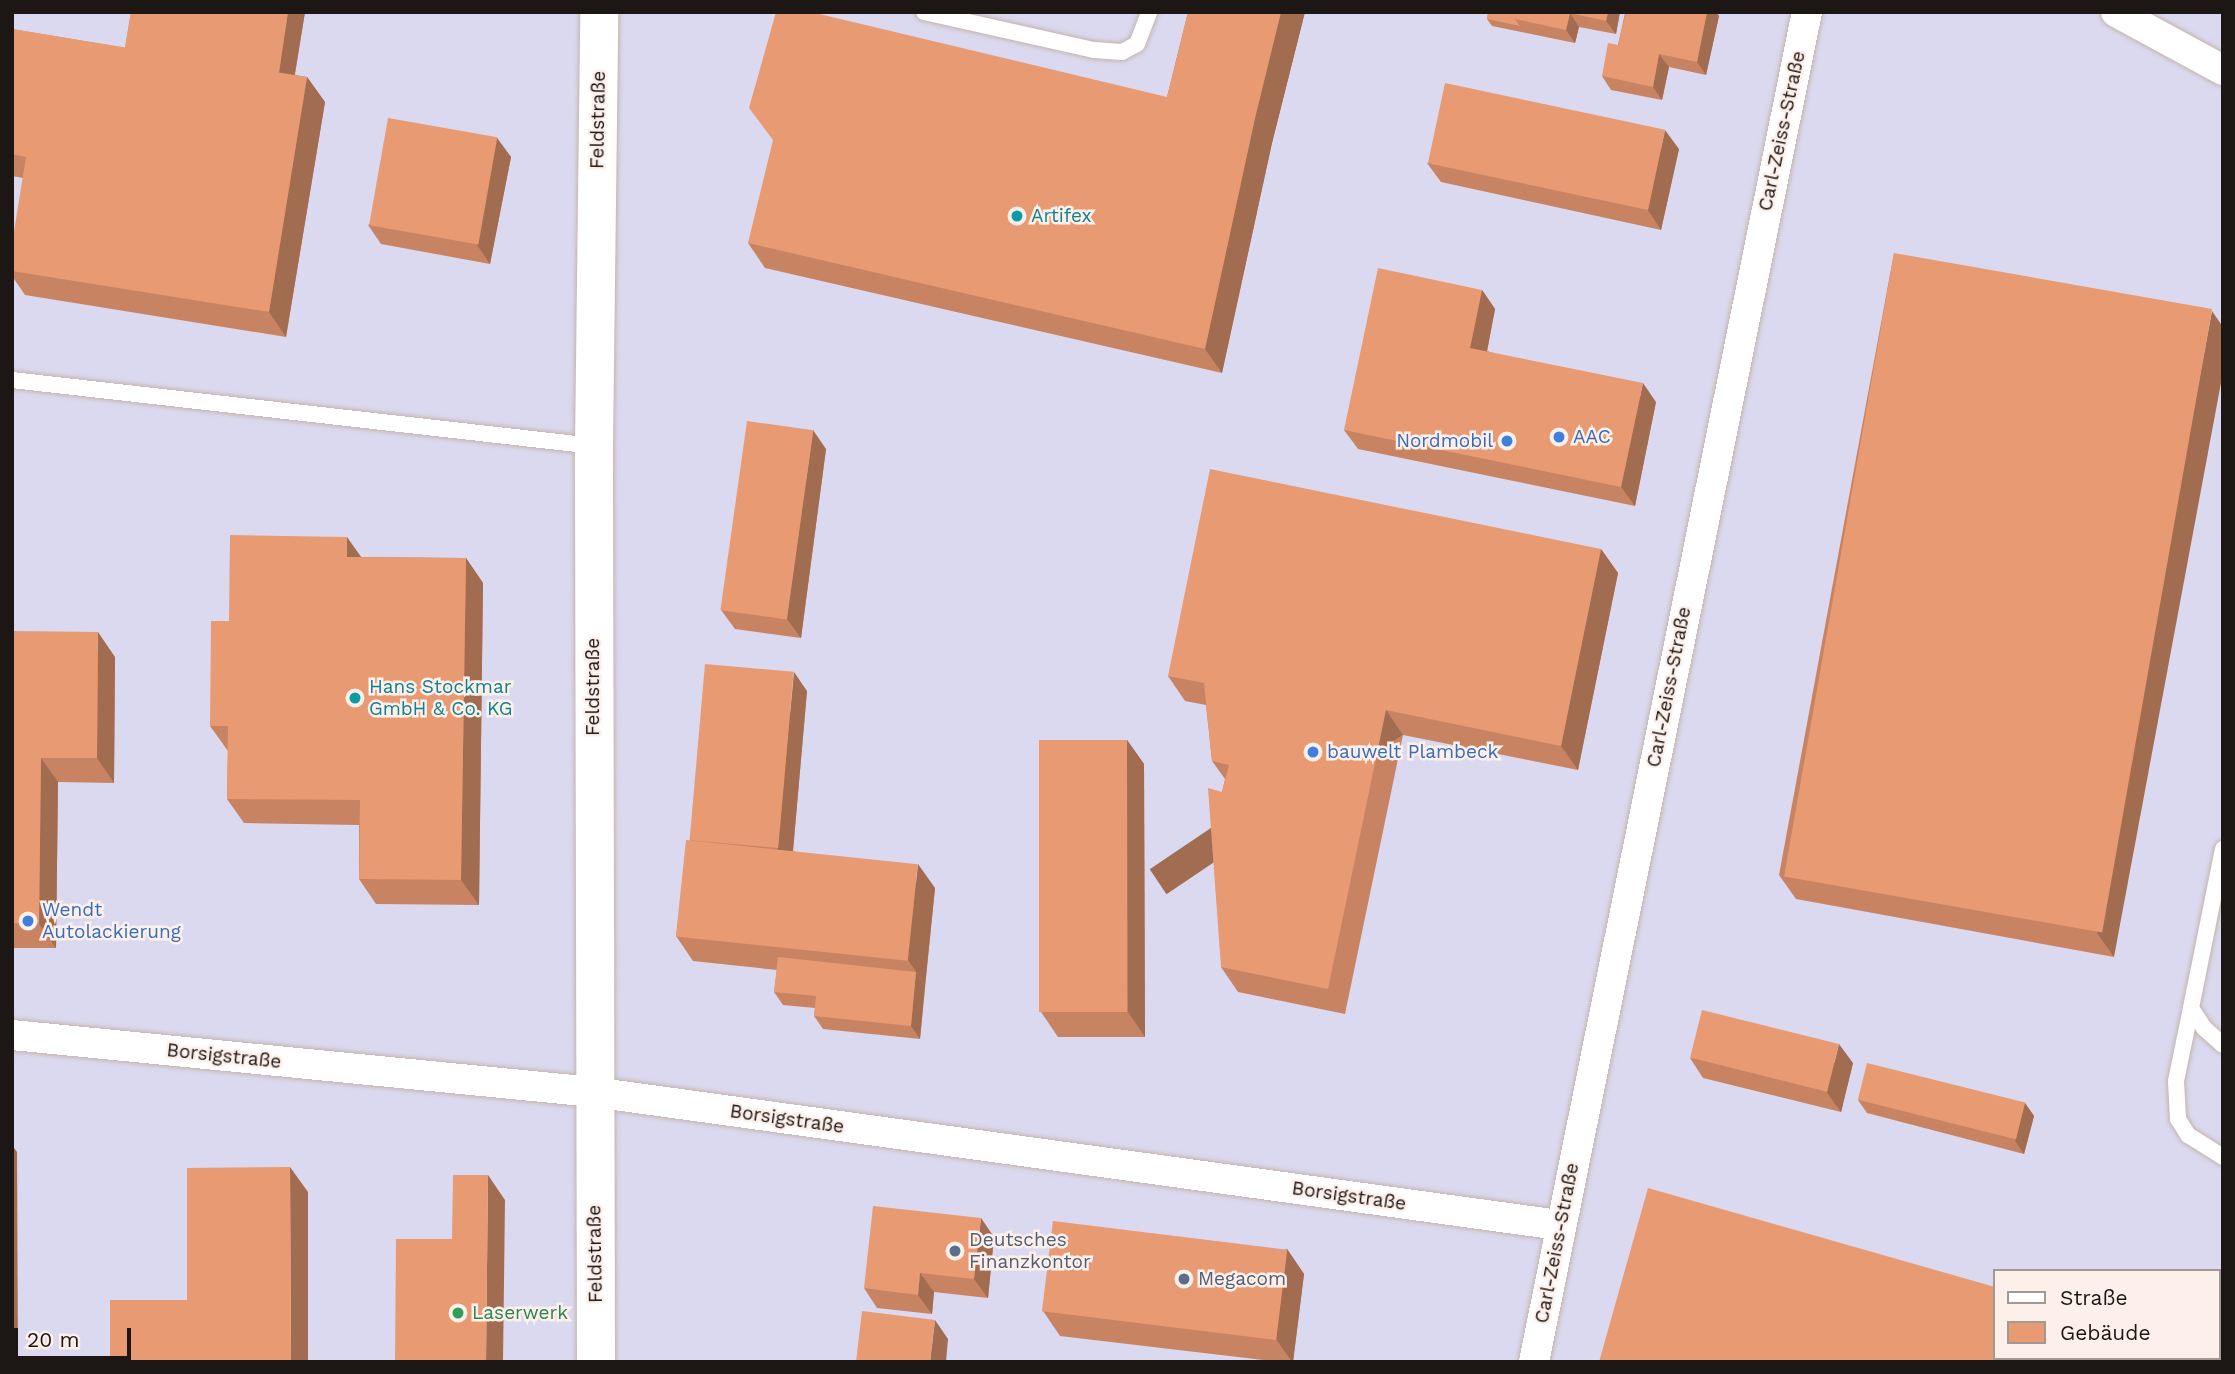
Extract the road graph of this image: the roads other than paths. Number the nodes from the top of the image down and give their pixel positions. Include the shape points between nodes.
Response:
1 (599, 12) edge
2 (924, 12) edge
3 (1149, 12) edge
4 (1807, 12) edge
5 (2116, 12) edge
6 (2223, 70) edge
7 (12, 380) edge
8 (594, 446) junction
9 (2223, 849) edge
10 (2191, 1007) junction
11 (12, 1035) edge
12 (2223, 1045) edge
13 (593, 1092) junction
14 (2223, 1157) edge
15 (1559, 1225) junction
16 (596, 1362) edge
17 (1534, 1362) edge

1 - 8 street, Feldstraße
2 - 3 lane via 1094,50 1122,52 1137,44
4 - 15 street, Carl-Zeiss-Straße
5 - 6 street
7 - 8 lane
8 - 13 street, Feldstraße
9 - 10 lane
10 - 12 lane via 2204,1028
10 - 14 lane via 2176,1081 2178,1119 2188,1135
11 - 13 street, Borsigstraße
13 - 15 street, Borsigstraße
13 - 16 street, Feldstraße
15 - 17 street, Carl-Zeiss-Straße

